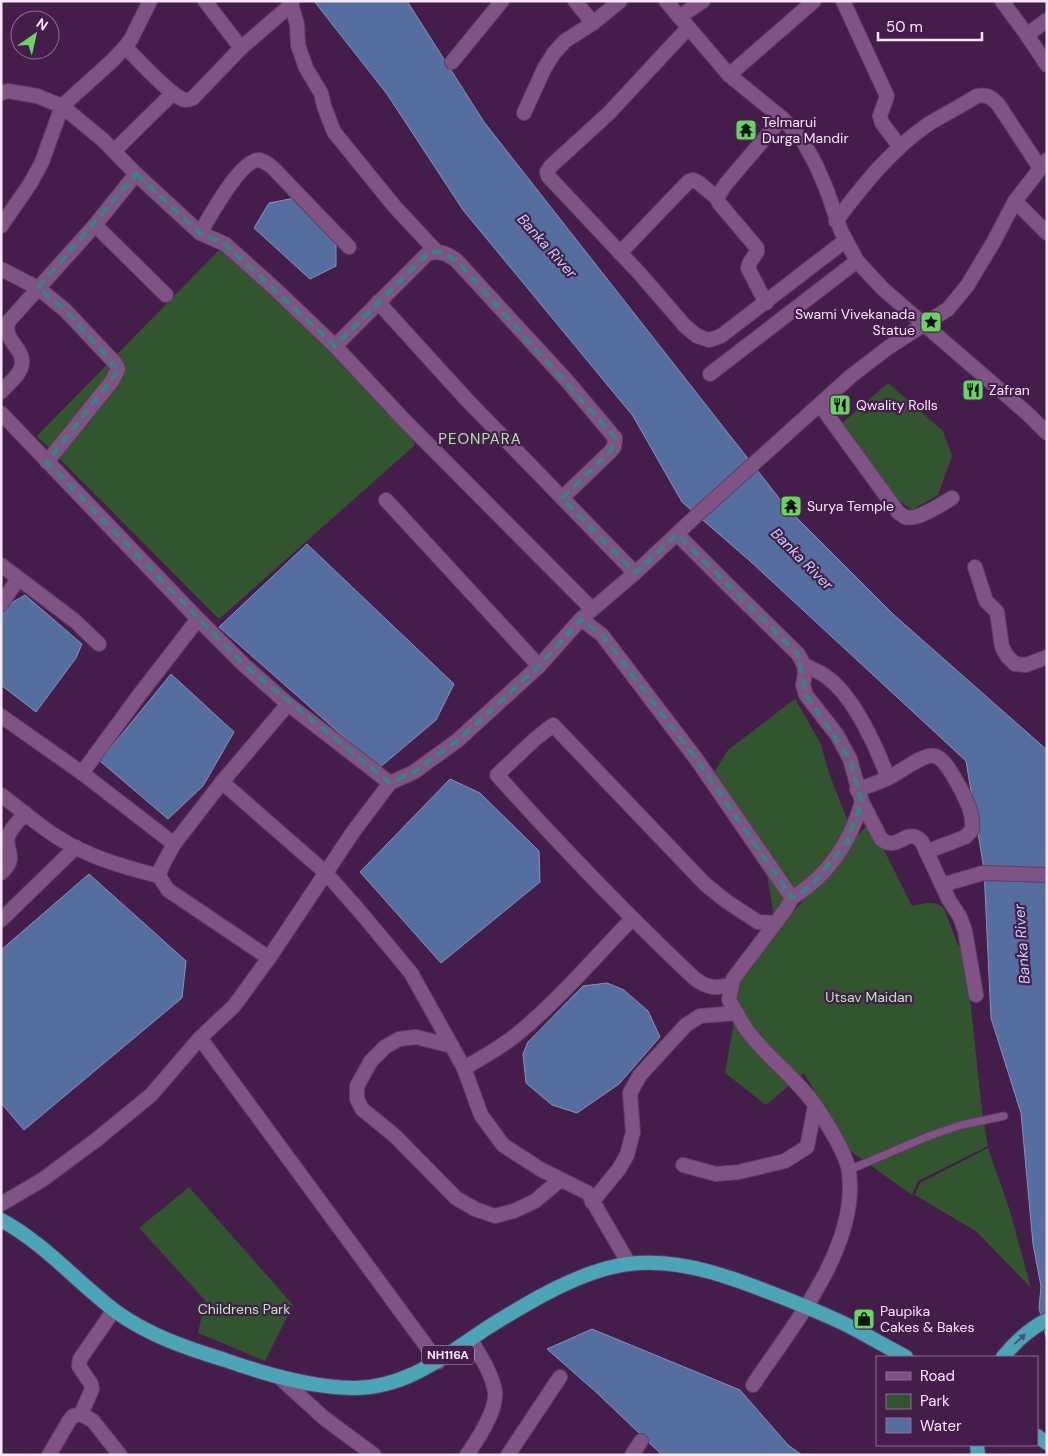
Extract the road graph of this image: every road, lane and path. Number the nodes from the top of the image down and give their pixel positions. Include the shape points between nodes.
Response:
1 (150, 1) edge
2 (205, 1) edge
3 (502, 1) edge
4 (575, 1) edge
5 (620, 1) edge
6 (666, 1) edge
7 (704, 1) edge
8 (814, 1) edge
9 (843, 1) edge
10 (1002, 1) edge
11 (291, 3) edge
12 (1047, 20) edge
13 (593, 23) junction
14 (684, 23) junction
15 (1027, 35) junction
16 (125, 47) junction
17 (241, 48) junction
18 (452, 62) dead end
19 (1047, 65) edge
20 (729, 74) junction
21 (4, 89) edge
22 (173, 92) junction
23 (62, 106) junction
24 (524, 113) dead end
25 (782, 118) junction
26 (900, 147) junction
27 (114, 151) junction
28 (1043, 164) edge
29 (136, 174) junction
30 (717, 198) junction
31 (1015, 201) junction
32 (836, 220) junction
33 (95, 225) junction
34 (1, 226) edge
35 (1047, 233) edge
36 (200, 234) junction
37 (846, 240) junction
38 (349, 247) dead end
39 (436, 251) junction
40 (620, 252) junction
41 (858, 261) junction
42 (1, 269) edge
43 (38, 288) junction
44 (166, 294) dead end
45 (378, 302) junction
46 (766, 303) junction
47 (924, 325) junction
48 (335, 346) junction
49 (710, 374) dead end
50 (1, 392) edge
51 (820, 405) junction
52 (1, 413) edge
53 (1047, 433) edge
54 (47, 462) junction
55 (562, 498) junction
56 (952, 498) dead end
57 (386, 500) dead end
58 (677, 534) junction
59 (1, 565) edge
60 (975, 567) dead end
61 (635, 573) junction
62 (18, 579) junction
63 (1, 604) edge
64 (592, 609) junction
65 (581, 618) junction
66 (198, 619) junction
67 (99, 644) dead end
68 (1047, 657) edge
69 (804, 665) junction
70 (539, 666) junction
71 (288, 704) junction
72 (1, 716) edge
73 (82, 773) junction
74 (888, 778) junction
75 (222, 782) junction
76 (390, 783) junction
77 (1, 795) edge
78 (860, 796) junction
79 (25, 813) junction
80 (174, 844) junction
81 (76, 847) junction
82 (926, 852) junction
83 (1, 873) edge
84 (326, 873) junction
85 (1047, 875) edge
86 (159, 876) junction
87 (942, 885) junction
88 (792, 898) junction
89 (632, 919) junction
90 (1, 920) edge
91 (775, 923) junction
92 (269, 958) junction
93 (732, 985) junction
94 (976, 994) dead end
95 (736, 1013) junction
96 (200, 1038) junction
97 (452, 1046) junction
98 (464, 1068) junction
99 (815, 1106) junction
100 (1004, 1116) dead end
101 (683, 1165) dead end
102 (849, 1170) junction
103 (560, 1180) junction
104 (592, 1202) junction
105 (1, 1204) edge
106 (2, 1221) edge
107 (629, 1264) junction
108 (805, 1307) junction
109 (114, 1310) junction
110 (1043, 1322) edge
111 (470, 1340) junction
112 (904, 1356) edge
113 (1004, 1356) edge
114 (438, 1362) junction
115 (560, 1376) dead end
116 (279, 1377) junction
117 (753, 1385) dead end
118 (80, 1414) junction
119 (641, 1441) dead end
120 (49, 1455) edge
121 (120, 1455) edge
122 (374, 1455) edge
123 (467, 1455) edge
124 (508, 1455) edge
125 (632, 1455) edge

1 - 16 street
2 - 17 street
3 - 18 street
4 - 13 street
5 - 13 street
6 - 14 street
7 - 14 street
8 - 20 street
9 - 26 street via 888,96 880,116 882,123
10 - 15 street
11 - 17 street
11 - 39 street via 298,45 306,68 321,93 334,132 394,206
12 - 15 street
13 - 24 street via 554,53
14 - 20 street
14 - 40 street via 609,113 547,172
15 - 19 street
16 - 22 street
16 - 23 street
17 - 22 street via 193,98 183,100
20 - 25 street
21 - 23 street via 37,96
22 - 27 street
23 - 27 street
23 - 34 street via 42,162
25 - 30 street
25 - 32 street via 803,141 816,165
26 - 28 street via 927,126 984,94 998,104
26 - 32 street via 874,172
27 - 29 street
28 - 31 street
29 - 33 street
29 - 36 street
30 - 40 street via 699,182 689,181
30 - 46 street via 757,248 758,252 748,268
31 - 35 street
31 - 47 street via 967,286 948,309
32 - 37 street
33 - 43 street
33 - 44 street
36 - 38 street via 224,191 258,160 273,168
36 - 48 street via 225,244
37 - 41 street
37 - 46 street
39 - 45 street via 427,254
39 - 55 street via 456,260 615,438 610,452
40 - 46 street via 697,336 709,340 721,336
41 - 47 street via 883,289
41 - 49 street
42 - 43 street
43 - 50 street via 6,327 19,351 22,366
43 - 54 street via 65,310 118,369 112,381
45 - 48 street
45 - 55 street
47 - 51 street via 851,376
47 - 53 street
48 - 64 street
51 - 56 street via 898,512 914,517
51 - 58 street
52 - 54 street
54 - 66 street
55 - 61 street
57 - 70 street
58 - 61 street
58 - 69 street via 788,643
59 - 62 street
60 - 68 street via 986,601 997,612 1006,656 1015,664 1026,665
61 - 64 street
62 - 63 street
62 - 67 street via 60,609
64 - 65 street
65 - 70 street
65 - 88 street via 602,635 697,760
66 - 71 street
66 - 73 street
69 - 74 street via 840,689 870,736
69 - 78 street via 806,695 846,751
70 - 76 street via 458,740 414,772
71 - 75 street
71 - 76 street
72 - 73 street
73 - 80 street
74 - 78 street
74 - 82 street via 926,756 934,756 941,759 964,796 972,830 964,837
75 - 80 street
75 - 84 street
76 - 84 street
77 - 79 street
78 - 82 street via 878,834 886,843 917,836
78 - 88 street via 856,824 847,842 810,887
79 - 81 street
79 - 83 street via 7,839 10,862
80 - 86 street
81 - 86 street via 125,867
81 - 90 street
82 - 87 street
84 - 92 street
84 - 97 street via 411,973
85 - 87 street via 983,873
86 - 92 street via 168,890
87 - 94 street via 960,917
88 - 91 street
89 - 91 street via 497,774 553,725 705,884 758,922
89 - 93 street via 704,986
89 - 98 street via 516,1035
91 - 93 street via 733,979
92 - 96 street via 234,1006
93 - 95 street via 729,1000
95 - 99 street via 753,1038
95 - 104 street via 700,1016 686,1025 640,1075 630,1093 634,1132 627,1155
96 - 105 street via 151,1095 42,1180
96 - 114 street
97 - 98 street
97 - 103 street via 416,1038 399,1039 385,1047 371,1061 358,1086 357,1099 362,1109 395,1136 456,1198 474,1209 495,1216 514,1211 535,1200
98 - 103 street via 481,1115 503,1145
99 - 101 street via 807,1147 785,1161 716,1174
99 - 102 street
100 - 102 lane via 929,1136
102 - 108 street via 851,1197 843,1231 831,1264
103 - 104 street via 588,1193
104 - 107 street
106 - 109 highway, NH116A via 38,1245
107 - 108 highway, NH116A via 689,1267 728,1277
107 - 111 highway, NH116A via 605,1269 544,1295
108 - 112 highway, NH116A
108 - 117 street
109 - 116 highway, NH116A via 164,1339
109 - 118 street via 80,1359 79,1366 92,1389
113 -> 110 highway via 1026,1333
111 - 114 highway, NH116A
111 - 123 street via 490,1375 495,1394 491,1413
114 - 116 highway, NH116A via 404,1379 379,1386 322,1386
115 - 124 street
116 - 122 street via 324,1418
118 - 120 street via 69,1420
118 - 121 street via 93,1421
119 - 125 street

